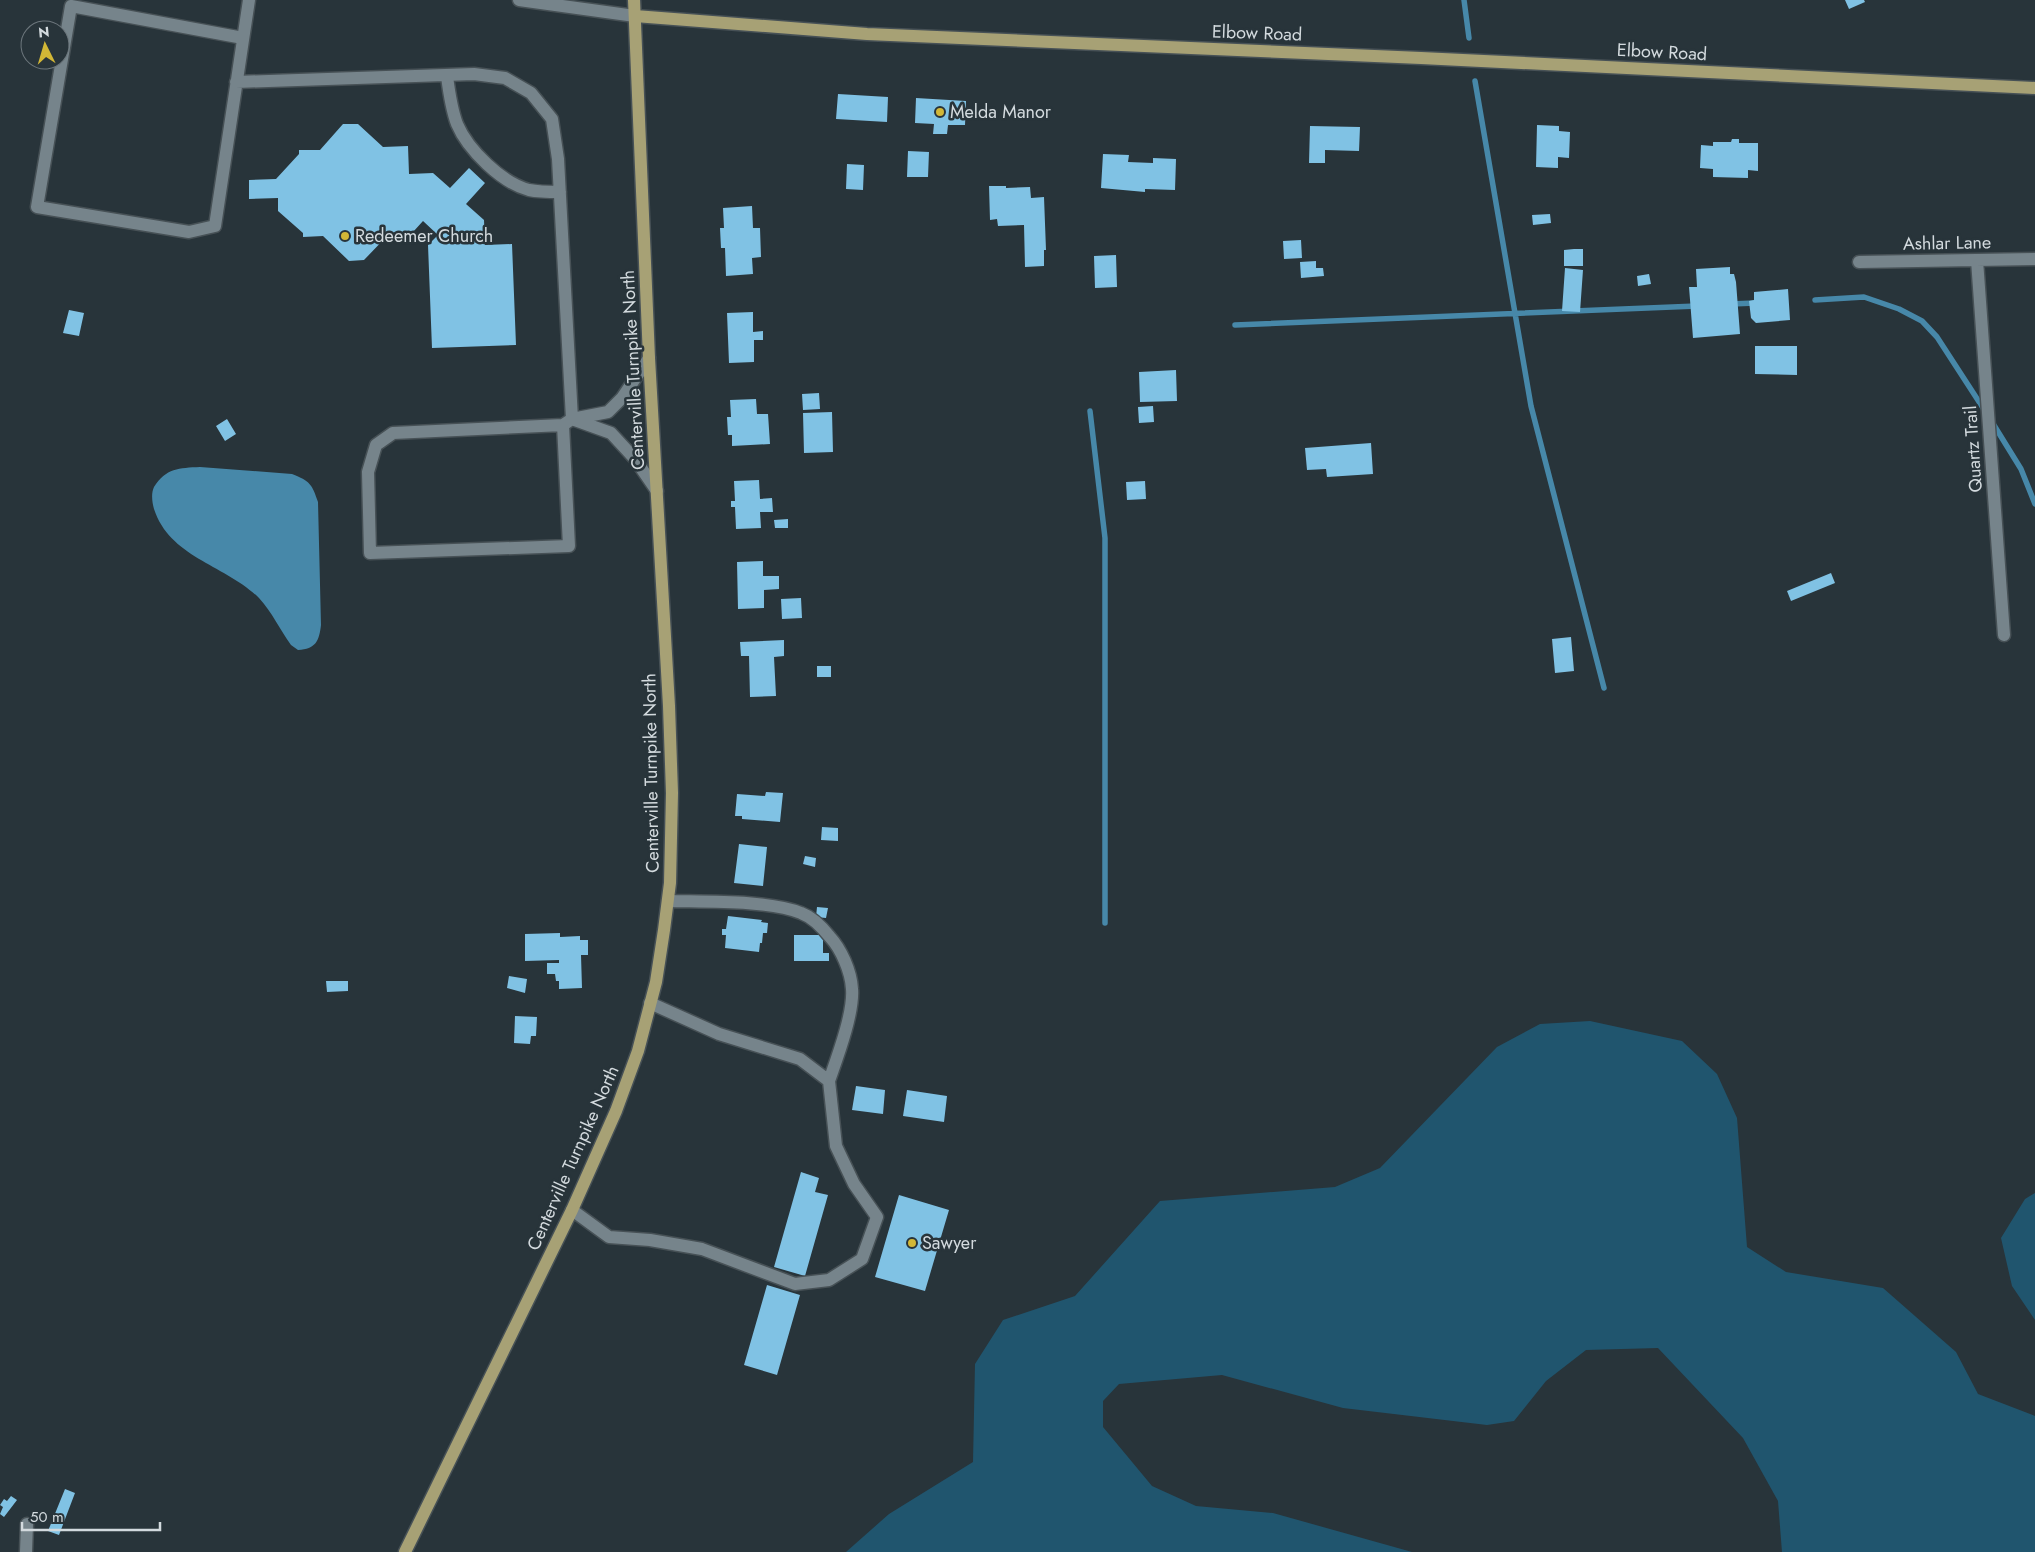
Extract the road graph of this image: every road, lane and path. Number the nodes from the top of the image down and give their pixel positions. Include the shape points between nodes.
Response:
1 (249, 0) edge
2 (519, 0) edge
3 (634, 0) edge
4 (635, 16) junction
5 (243, 38) junction
6 (447, 76) junction
7 (2035, 80) edge
8 (236, 82) junction
9 (1995, 85) junction
10 (2035, 88) edge
11 (560, 192) junction
12 (2035, 259) edge
13 (1977, 260) junction
14 (1859, 262) dead end
15 (649, 358) junction
16 (568, 422) junction
17 (657, 491) junction
18 (2004, 635) dead end
19 (668, 901) junction
20 (650, 1003) junction
21 (829, 1081) junction
22 (572, 1210) junction
23 (27, 1524) dead end
24 (26, 1552) edge
25 (405, 1552) edge

1 - 5 street
2 - 4 street, Elbow Road
3 - 4 main road, Centerville Turnpike North
4 - 9 main road, Elbow Road via 867,34
4 - 15 main road, Centerville Turnpike North
5 - 8 street
5 - 8 street via 71,6 37,207 190,232 215,226
6 - 8 street
6 - 11 street via 450,103 458,126 474,151 499,174 529,190
6 - 11 street via 474,74 505,78 531,93 552,119
7 - 9 main road, Elbow Road
9 - 10 main road, Elbow Road
11 - 16 street
12 - 13 street, Ashlar Lane
13 - 14 street, Ashlar Lane
13 - 18 street, Quartz Trail
15 - 16 street via 622,398 608,412
15 - 17 main road, Centerville Turnpike North
16 - 16 street via 393,434 376,445 368,472 370,553 569,546
16 - 17 street via 611,433 635,459
17 - 19 main road, Centerville Turnpike North via 672,793
19 - 20 main road, Centerville Turnpike North
19 - 21 street via 782,908 802,913 821,926 837,945 852,989 841,1046
20 - 21 street via 719,1034 800,1059
20 - 22 main road, Centerville Turnpike North via 638,1051 616,1111
21 - 22 street via 836,1146 854,1184 877,1217 862,1259 829,1280 795,1284 702,1249 609,1237
22 - 25 main road, Centerville Turnpike North
23 - 24 street

